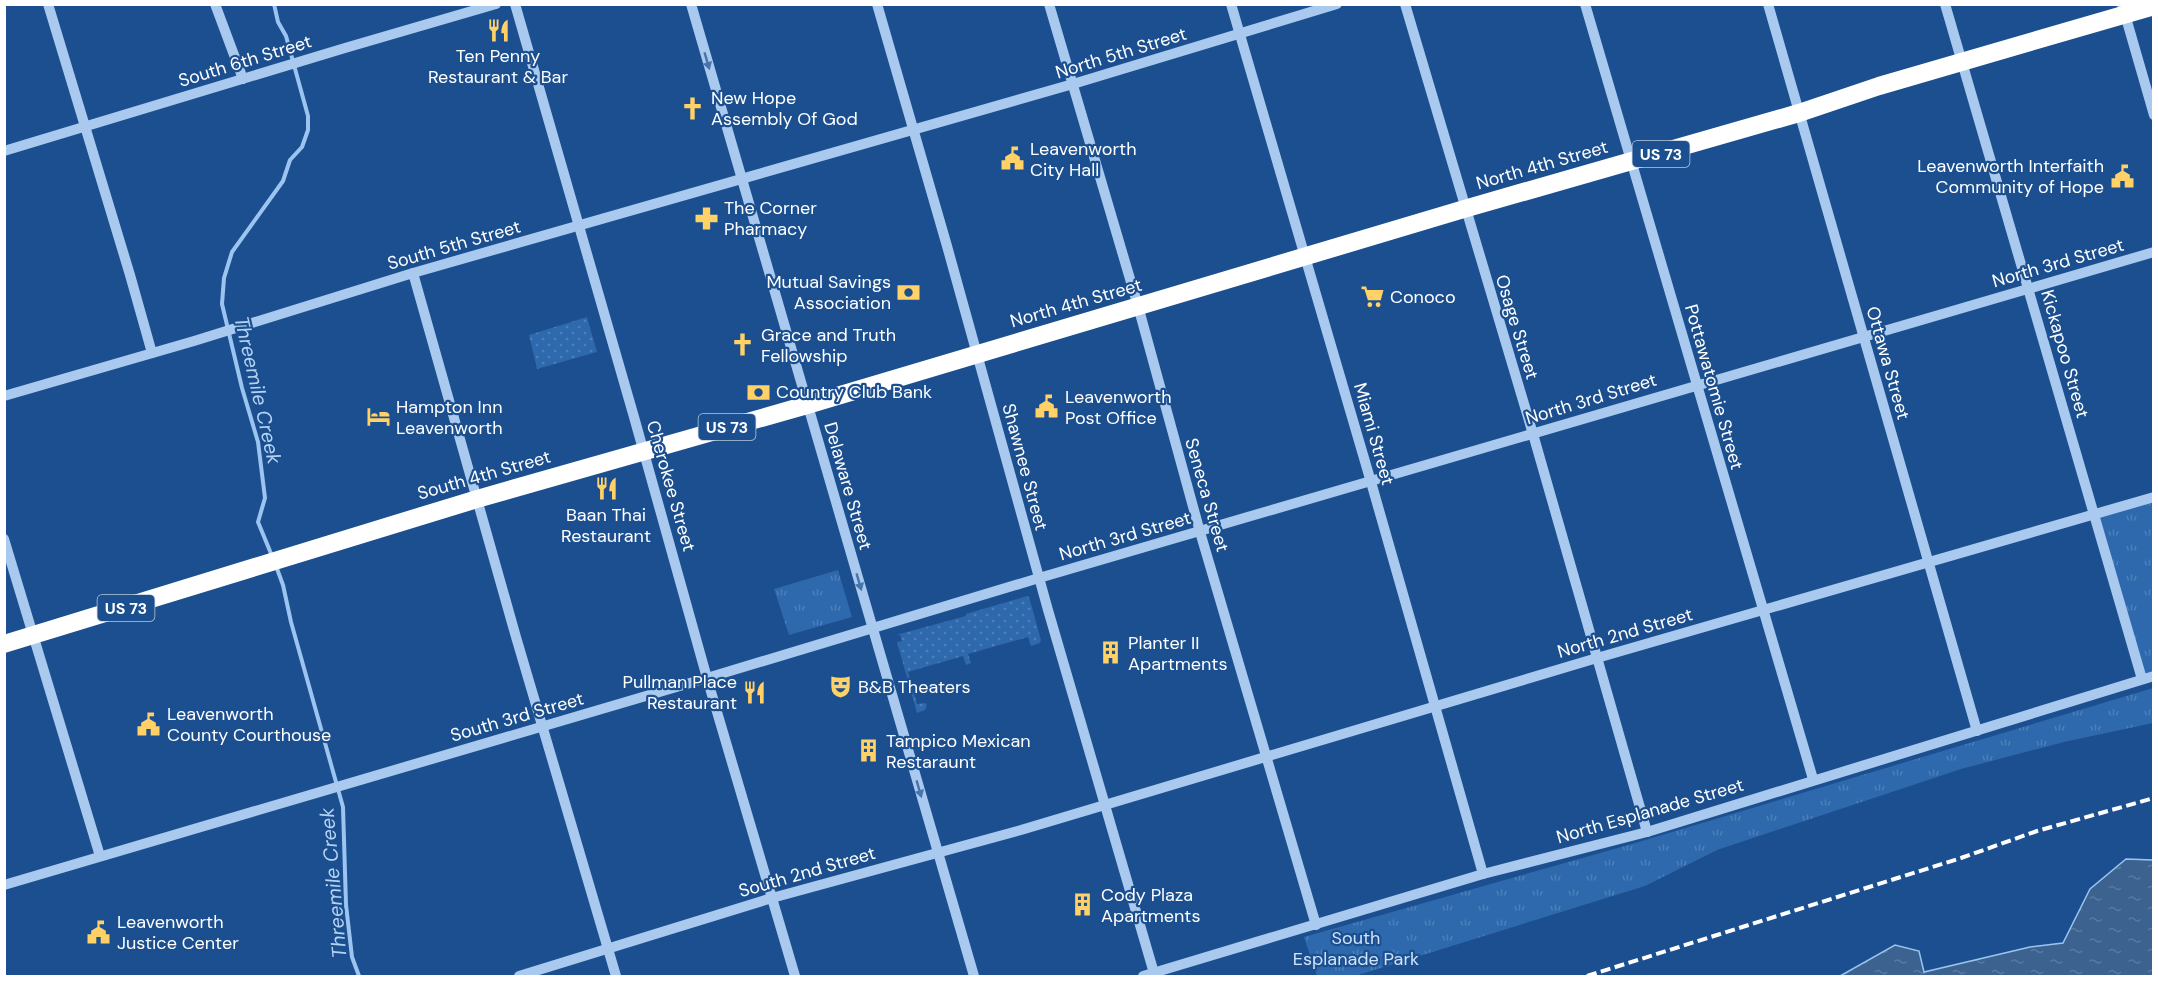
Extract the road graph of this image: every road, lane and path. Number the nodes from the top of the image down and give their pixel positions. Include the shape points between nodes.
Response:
1 (48, 4) edge
2 (215, 4) edge
3 (496, 4) edge
4 (514, 4) edge
5 (691, 4) edge
6 (877, 4) edge
7 (1049, 4) edge
8 (1231, 4) edge
9 (1337, 4) edge
10 (1405, 4) edge
11 (1585, 4) edge
12 (1768, 4) edge
13 (1945, 4) edge
14 (2154, 6) edge
15 (2124, 9) edge
16 (1240, 34) junction
17 (1962, 62) junction
18 (243, 79) junction
19 (1073, 84) junction
20 (1799, 113) junction
21 (2154, 115) edge
22 (85, 126) junction
23 (914, 130) junction
24 (4, 151) edge
25 (1631, 162) junction
26 (741, 180) junction
27 (1464, 209) junction
28 (578, 227) junction
29 (2154, 252) edge
30 (1305, 258) junction
31 (413, 273) junction
32 (2028, 288) junction
33 (1138, 306) junction
34 (1863, 336) junction
35 (152, 353) junction
36 (977, 353) junction
37 (1696, 385) junction
38 (4, 396) edge
39 (807, 405) junction
40 (1533, 434) junction
41 (644, 450) junction
42 (1371, 482) junction
43 (2154, 497) edge
44 (477, 499) junction
45 (2094, 514) junction
46 (1200, 532) junction
47 (4, 539) edge
48 (1928, 562) junction
49 (1039, 578) junction
50 (1763, 611) junction
51 (872, 627) junction
52 (35, 635) junction
53 (4, 644) edge
54 (1597, 658) junction
55 (2148, 677) edge
56 (707, 678) junction
57 (1435, 706) junction
58 (543, 726) junction
59 (1977, 731) junction
60 (1267, 756) junction
61 (1813, 779) junction
62 (1106, 804) junction
63 (1647, 832) junction
64 (938, 852) junction
65 (100, 856) junction
66 (1483, 874) junction
67 (4, 885) edge
68 (772, 898) junction
69 (1316, 925) junction
70 (608, 948) junction
71 (1154, 973) junction
72 (519, 976) edge
73 (616, 976) edge
74 (795, 976) edge
75 (974, 976) edge
76 (1143, 976) edge

1 - 22 street
2 - 18 street
3 - 18 street, South 6th Street
4 - 28 street, Cherokee Street
5 -> 26 street, Delaware Street
6 - 23 street, Shawnee Street
7 - 19 street, Seneca Street
8 - 16 street, Miami Street
9 - 16 street, North 5th Street
10 - 27 street, Osage Street
11 - 25 street, Pottawatomie Street
12 - 20 street, Ottawa Street
13 - 17 street, Kickapoo Street
14 - 15 highway, North 4th Street / US 73
15 - 17 highway, North 4th Street / US 73
15 - 21 street
16 - 19 street, North 5th Street
16 - 30 street, Miami Street
17 - 20 highway, North 4th Street / US 73
17 - 32 street, Kickapoo Street
18 - 22 street, South 6th Street
19 - 23 street, North 5th Street
19 - 33 street, Seneca Street
20 - 25 highway, North 4th Street / US 73
20 - 34 street, Ottawa Street
22 - 24 street, South 6th Street
22 - 35 street
23 - 26 street, South 5th Street
23 - 36 street, Shawnee Street
25 - 27 highway, North 4th Street / US 73
25 - 37 street, Pottawatomie Street
26 - 28 street, South 5th Street
26 - 39 street, Delaware Street
27 - 30 highway, North 4th Street / US 73
27 - 40 street, Osage Street
28 - 31 street, South 5th Street
28 - 41 street, Cherokee Street
29 - 32 street, North 3rd Street
30 - 33 highway, North 4th Street / US 73
30 - 42 street, Miami Street
31 - 35 street, South 5th Street
31 - 44 street
32 - 34 street, North 3rd Street
32 - 45 street, Kickapoo Street
33 - 36 highway, North 4th Street / US 73
33 - 46 street, Seneca Street
34 - 37 street, North 3rd Street
34 - 48 street, Ottawa Street
35 - 38 street, South 5th Street
36 - 39 highway, South 4th Street / US 73
36 - 49 street, Shawnee Street
37 - 40 street, North 3rd Street
37 - 50 street, Pottawatomie Street
39 - 41 highway, South 4th Street / US 73
39 -> 51 street, Delaware Street
40 - 42 street, North 3rd Street
40 - 54 street, Osage Street
41 - 44 highway, South 4th Street / US 73
41 - 56 street, Cherokee Street
42 - 46 street, North 3rd Street
42 - 57 street, Miami Street
43 - 45 street, North 2nd Street
44 - 52 highway, South 4th Street / US 73
44 - 58 street
45 - 48 street, North 2nd Street
45 - 55 street, Kickapoo Street
46 - 49 street, North 3rd Street
46 - 60 street, Seneca Street
47 - 52 street
48 - 50 street, North 2nd Street
48 - 59 street, Ottawa Street
49 - 51 street, South 3rd Street
49 - 62 street, Shawnee Street
50 - 54 street, North 2nd Street
50 - 61 street, Pottawatomie Street
51 - 56 street, South 3rd Street
51 -> 64 street, Delaware Street
52 - 53 highway, South 4th Street / US 73
52 - 65 street
54 - 57 street, North 2nd Street
54 - 63 street, Osage Street
55 - 59 street, North Esplanade Street
56 - 58 street, South 3rd Street
56 - 68 street, Cherokee Street
57 - 60 street, North 2nd Street
57 - 66 street, Miami Street
58 - 65 street, South 3rd Street
58 - 70 street
59 - 61 street, North Esplanade Street
60 - 62 street, North 2nd Street
60 - 69 street, Seneca Street
61 - 63 street, North Esplanade Street
62 - 64 street, South 2nd Street
62 - 71 street, Shawnee Street
63 - 66 street, North Esplanade Street
64 - 68 street, South 2nd Street
64 - 75 street, Delaware Street
65 - 67 street, South 3rd Street
66 - 69 street, North Esplanade Street
68 - 70 street, South 2nd Street
68 - 74 street, Cherokee Street
69 - 71 street, North Esplanade Street
70 - 72 street, South 2nd Street
70 - 73 street
71 - 76 street, North Esplanade Street

